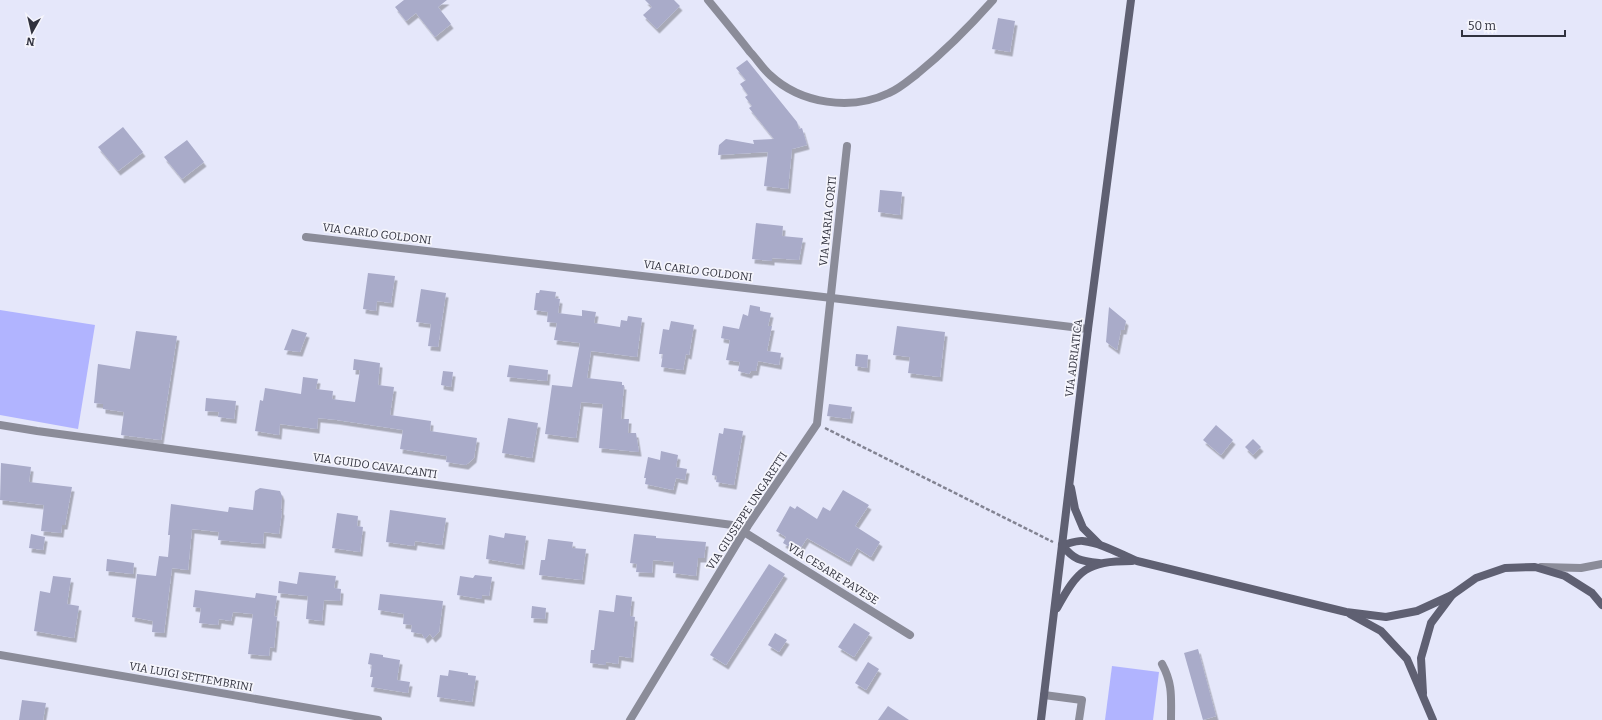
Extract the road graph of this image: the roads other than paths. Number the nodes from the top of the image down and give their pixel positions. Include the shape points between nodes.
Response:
1 (708, 0) edge
2 (993, 0) edge
3 (1131, 0) edge
4 (847, 146) dead end
5 (306, 237) dead end
6 (832, 298) junction
7 (1088, 329) junction
8 (0, 425) edge
9 (1069, 482) junction
10 (746, 530) junction
11 (1100, 544) junction
12 (1062, 546) junction
13 (1137, 561) junction
14 (1100, 564) junction
15 (1602, 564) edge
16 (1535, 567) junction
17 (1452, 595) junction
18 (1602, 605) edge
19 (1054, 612) junction
20 (1346, 612) junction
21 (910, 635) dead end
22 (0, 655) edge
23 (1162, 664) dead end
24 (1423, 693) junction
25 (1044, 695) junction
26 (378, 720) edge
27 (630, 720) edge
28 (1041, 720) edge
29 (1079, 720) edge
30 (1171, 720) edge
31 (1433, 720) edge

1 - 2 street via 770,75 792,90 817,101 844,103 870,100 890,93 905,83 964,32
3 - 7 street, VIA ADRIATICA
4 - 6 street, VIA MARIA CORTI
5 - 6 street, VIA CARLO GOLDONI
6 - 7 street, VIA CARLO GOLDONI
6 - 10 street, VIA GIUSEPPE UNGARETTI via 818,424
7 - 9 street, VIA ADRIATICA
8 - 10 street, VIA GUIDO CAVALCANTI
9 - 11 street via 1075,509 1083,528
9 - 12 street, VIA ADRIATICA
10 - 21 street, VIA CESARE PAVESE
10 - 27 street, VIA GIUSEPPE UNGARETTI
11 - 12 street via 1082,541
11 - 13 street
12 - 14 street via 1070,556
12 - 19 street, VIA ADRIATICA
13 - 14 street
13 - 20 street
14 - 19 street via 1082,571 1070,584
15 - 16 street via 1581,568
16 - 17 street via 1505,568 1476,578
16 - 18 street via 1566,576 1592,593
17 - 20 street via 1417,611 1386,617
17 - 24 street via 1431,623 1421,658
19 - 25 street, VIA ADRIATICA
20 - 24 street via 1382,631 1407,659
22 - 26 street, VIA LUIGI SETTEMBRINI
23 - 30 street via 1169,676
24 - 31 street
25 - 28 street, VIA ADRIATICA
25 - 29 street via 1082,700

